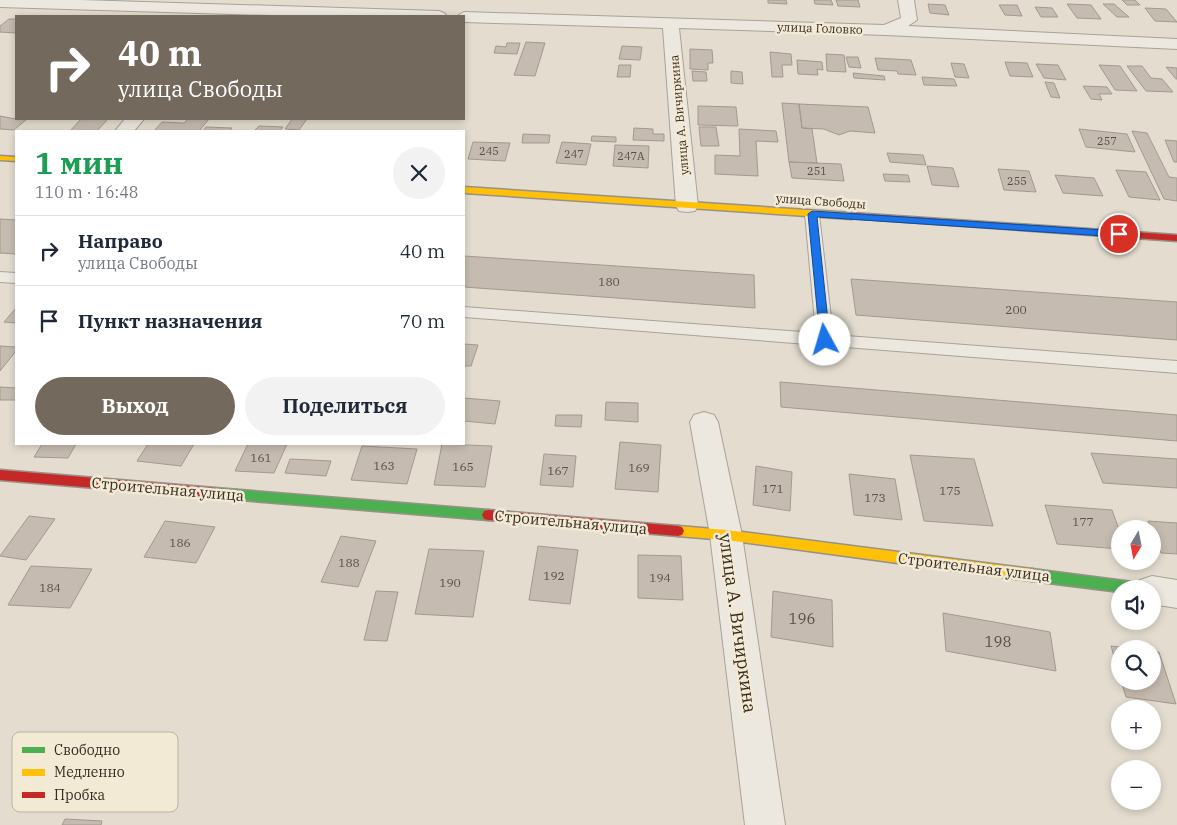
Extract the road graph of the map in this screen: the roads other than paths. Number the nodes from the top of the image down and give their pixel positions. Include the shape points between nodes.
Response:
1 (906, 0) edge
2 (0, 2) edge
3 (224, 8) edge
4 (412, 15) edge
5 (465, 17) edge
6 (671, 24) junction
7 (886, 30) junction
8 (1177, 44) edge
9 (134, 120) edge
10 (125, 130) edge
11 (0, 158) edge
12 (15, 159) edge
13 (465, 190) edge
14 (687, 206) junction
15 (812, 214) junction
16 (1177, 238) edge
17 (0, 277) edge
18 (15, 278) edge
19 (465, 312) edge
20 (825, 340) junction
21 (1177, 367) edge
22 (704, 422) dead end
23 (0, 475) edge
24 (726, 535) junction
25 (1111, 585) edge
26 (1161, 591) edge
27 (1177, 594) edge
28 (765, 825) edge

1 - 7 street via 909,20
2 - 3 street
3 - 4 street
5 - 6 street, улица Головко
6 - 7 street, улица Головко
6 - 14 street, улица А. Вичиркина
7 - 8 street, улица Головко
9 - 10 street
11 - 12 street
13 - 14 street, улица Свободы
14 - 15 street, улица Свободы
15 - 16 street, улица Свободы
15 - 20 lane
17 - 18 lane
19 - 20 lane
20 - 21 lane
22 - 24 street, улица А. Вичиркина
23 - 24 street, Строительная улица
24 - 25 street, Строительная улица
24 - 28 street, улица А. Вичиркина
26 - 27 street

